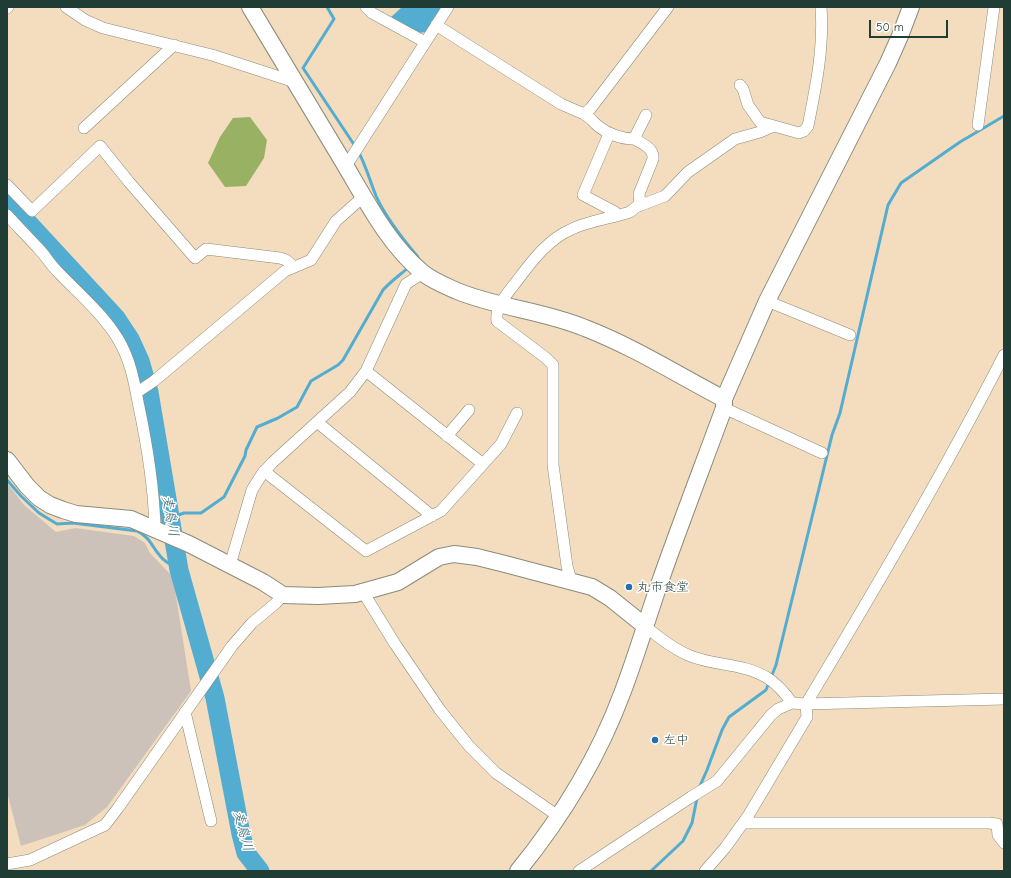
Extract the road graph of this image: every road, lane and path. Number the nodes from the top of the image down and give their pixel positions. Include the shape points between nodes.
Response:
1 (66, 7) edge
2 (250, 7) edge
3 (366, 7) edge
4 (448, 7) edge
5 (668, 7) edge
6 (821, 7) edge
7 (911, 7) edge
8 (994, 7) edge
9 (436, 25) junction
10 (425, 42) junction
11 (174, 45) junction
12 (295, 82) junction
13 (740, 85) dead end
14 (584, 114) junction
15 (646, 116) dead end
16 (774, 126) junction
17 (978, 126) dead end
18 (84, 128) dead end
19 (609, 134) junction
20 (634, 139) junction
21 (346, 166) junction
22 (7, 185) edge
23 (363, 197) junction
24 (640, 205) junction
25 (7, 215) edge
26 (616, 216) junction
27 (294, 267) junction
28 (423, 274) junction
29 (767, 301) junction
30 (500, 304) junction
31 (850, 335) dead end
32 (1004, 355) edge
33 (366, 371) junction
34 (136, 393) junction
35 (724, 404) junction
36 (469, 410) dead end
37 (517, 413) dead end
38 (316, 422) junction
39 (447, 436) junction
40 (822, 453) dead end
41 (7, 460) edge
42 (483, 464) junction
43 (264, 471) junction
44 (432, 516) junction
45 (155, 529) junction
46 (230, 565) junction
47 (571, 581) junction
48 (362, 592) junction
49 (283, 595) junction
50 (645, 626) junction
51 (1004, 699) edge
52 (792, 703) junction
53 (806, 704) junction
54 (185, 712) junction
55 (558, 816) junction
56 (211, 821) dead end
57 (743, 823) junction
58 (1004, 843) edge
59 (7, 864) edge
60 (518, 871) edge
61 (579, 871) edge
62 (705, 871) edge

1 - 11 street via 84,20 103,28
2 - 12 street
3 - 10 street via 372,13
4 - 9 street
5 - 14 street
6 - 16 street via 822,39 819,68 808,126 804,132 799,133
7 - 29 street via 888,63
8 - 17 street
9 - 10 street
9 - 14 street via 561,104
10 - 21 street
11 - 12 street
11 - 18 street
12 - 21 street
13 - 16 street via 748,105 760,122
14 - 19 street
15 - 20 street
16 - 24 street via 735,139 688,172 665,196
19 - 20 street
19 - 26 street via 583,195 615,212
20 - 24 street via 654,154 639,194
21 - 23 street
22 - 27 street via 32,211 100,146 195,258 206,249 280,258
23 - 27 street via 336,221 311,260
23 - 28 street via 388,236
24 - 26 street via 630,212
25 - 34 street via 118,338 131,366
26 - 30 street via 572,228 548,243
27 - 34 street
28 - 30 street via 449,288
28 - 33 street via 406,284
29 - 31 street
29 - 35 street
30 - 35 street via 585,327 638,352
30 - 47 street via 497,321 553,365 553,465
32 - 53 street via 894,555
33 - 38 street via 350,392
33 - 39 street
34 - 45 street via 154,498
35 - 40 street
35 - 50 street
36 - 39 street
37 - 42 street via 501,444
38 - 43 street
38 - 44 street
39 - 42 street
41 - 45 street via 27,486 50,505 76,514 131,519
42 - 44 street via 441,511
43 - 44 street via 366,551
43 - 46 street via 252,490
45 - 46 street
46 - 49 street
47 - 48 street via 477,557 454,554 439,557 398,582
47 - 50 street via 592,587
48 - 49 street via 318,596
48 - 55 street via 440,710 469,746 496,773
49 - 54 street via 252,623 232,646
50 - 52 street via 661,640 688,655 751,670 772,682
50 - 55 street via 624,691 602,741
51 - 53 street
52 - 53 street
52 - 61 street via 771,715 717,781
53 - 57 street via 807,717
54 - 56 street
54 - 59 street via 104,825 30,860
55 - 60 street
57 - 58 street via 989,823 997,824 998,835
57 - 62 street

